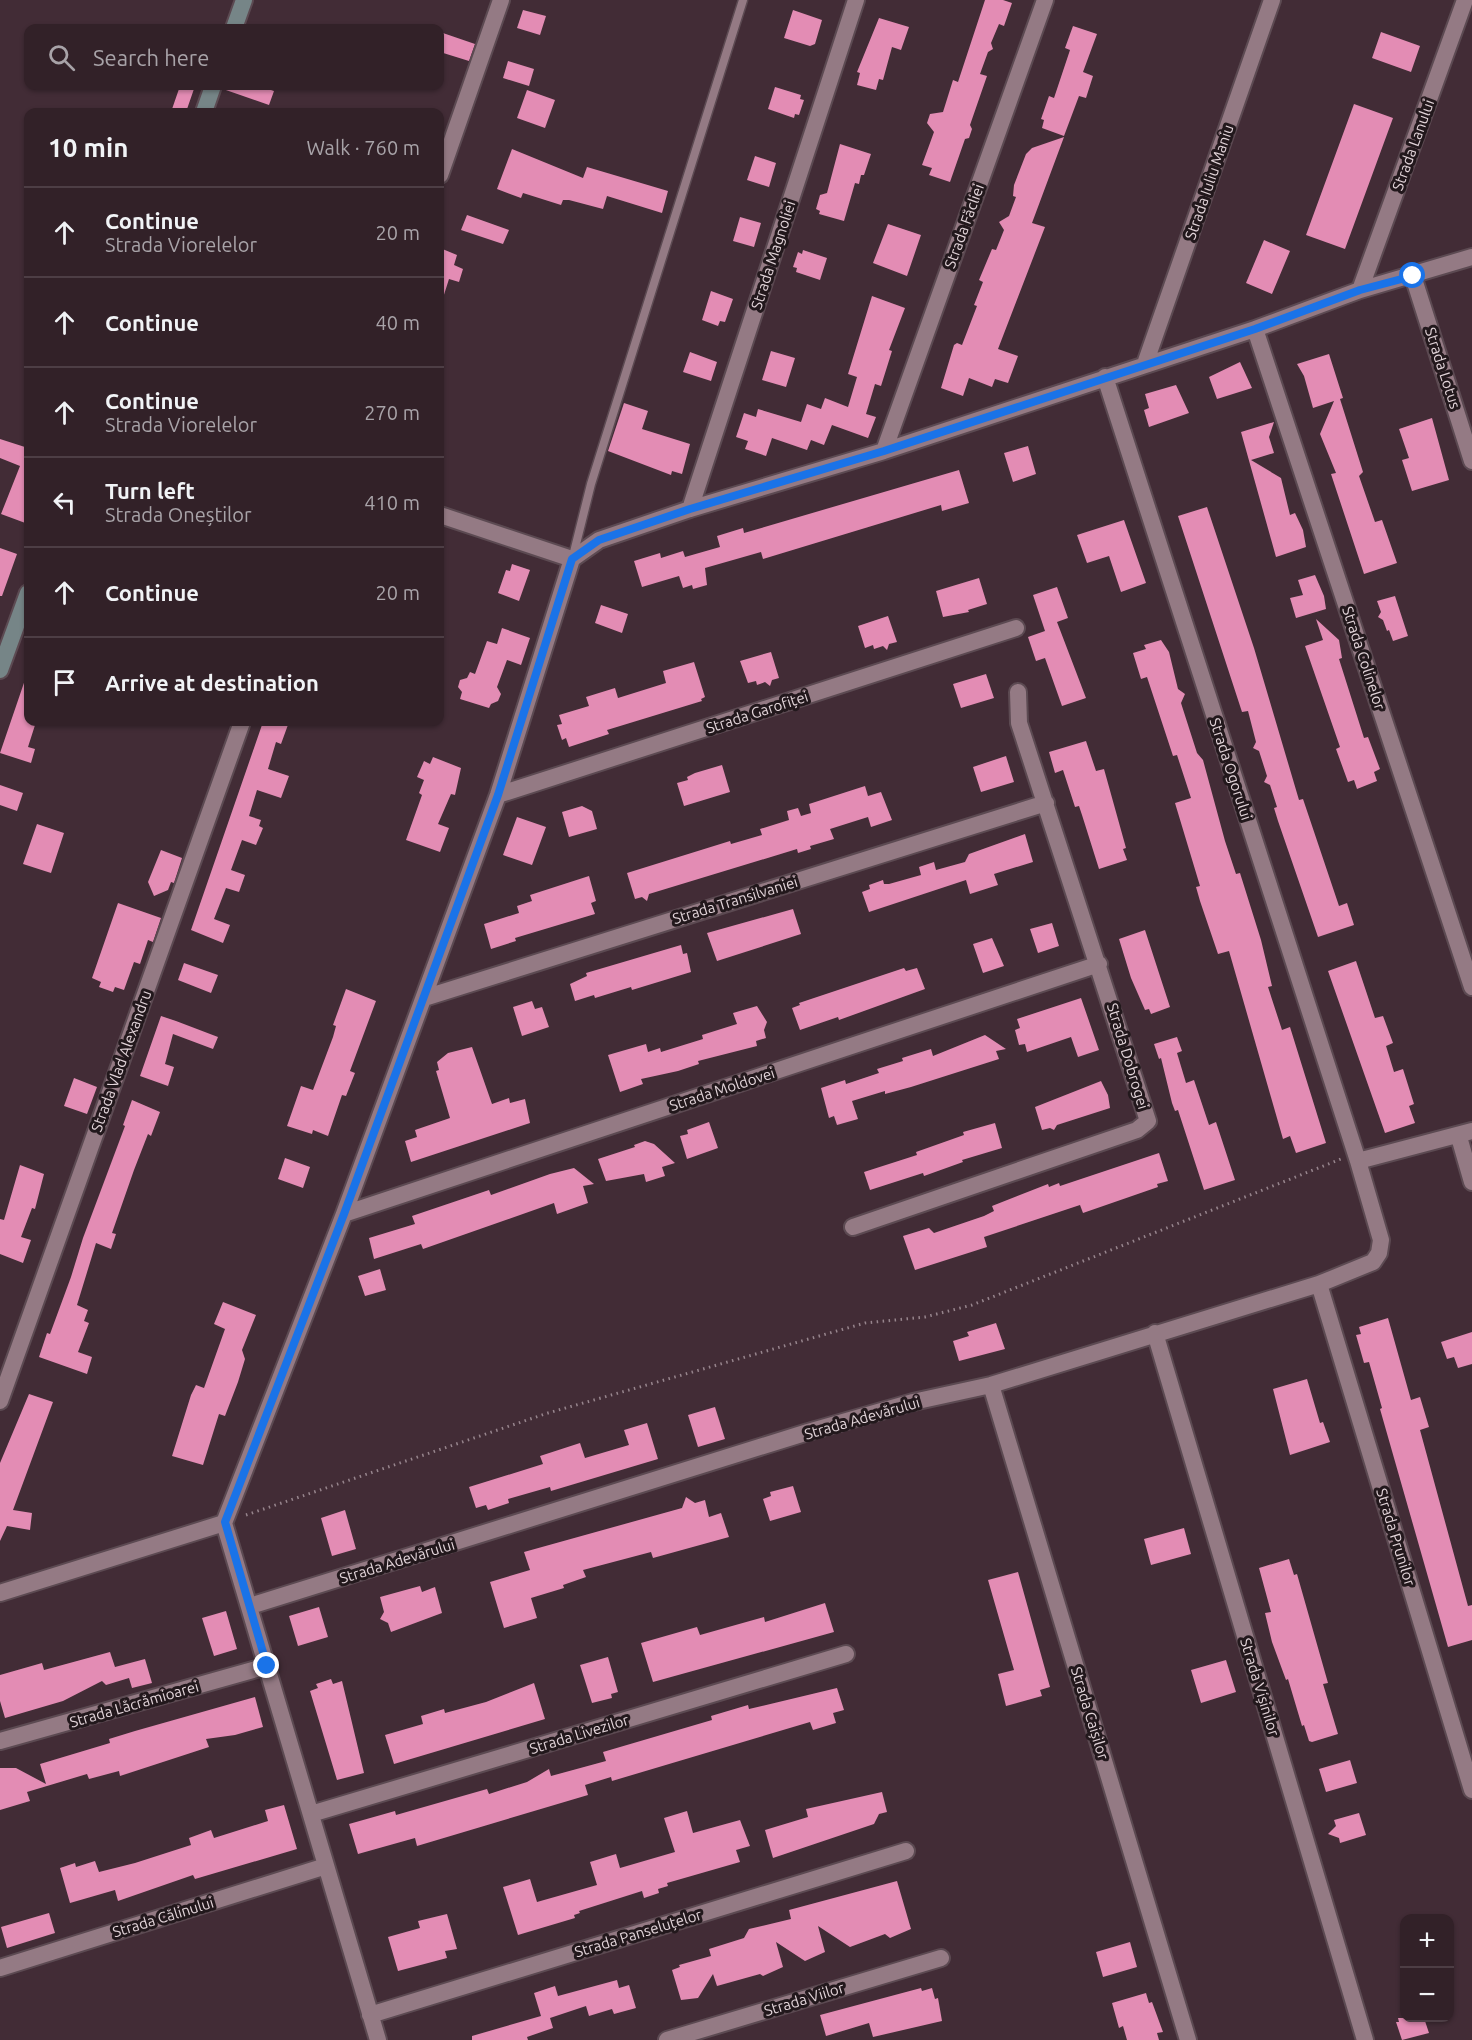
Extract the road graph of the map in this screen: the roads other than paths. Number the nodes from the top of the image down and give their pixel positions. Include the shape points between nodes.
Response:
1 (244, 0) edge
2 (501, 0) edge
3 (743, 0) edge
4 (856, 0) edge
5 (1045, 0) edge
6 (1272, 0) edge
7 (1465, 0) edge
8 (235, 24) edge
9 (212, 90) edge
10 (205, 108) edge
11 (444, 164) edge
12 (1472, 257) edge
13 (1413, 276) junction
14 (1360, 290) junction
15 (1255, 329) junction
16 (1145, 364) junction
17 (1105, 377) junction
18 (884, 451) junction
19 (1472, 460) edge
20 (690, 509) junction
21 (444, 516) edge
22 (572, 559) junction
23 (24, 604) edge
24 (1016, 628) dead end
25 (0, 670) edge
26 (1018, 692) dead end
27 (241, 726) edge
28 (498, 795) junction
29 (1046, 803) junction
30 (1099, 964) junction
31 (1472, 987) edge
32 (424, 998) junction
33 (1465, 1134) edge
34 (1358, 1161) junction
35 (1472, 1182) edge
36 (344, 1214) junction
37 (853, 1227) dead end
38 (1319, 1284) junction
39 (1155, 1333) junction
40 (991, 1385) junction
41 (0, 1401) edge
42 (225, 1522) junction
43 (0, 1593) edge
44 (250, 1606) junction
45 (846, 1654) dead end
46 (267, 1666) junction
47 (0, 1742) edge
48 (1472, 1790) edge
49 (311, 1814) junction
50 (906, 1851) dead end
51 (326, 1866) junction
52 (941, 1958) dead end
53 (0, 1968) edge
54 (370, 2015) junction
55 (378, 2040) edge
56 (667, 2040) edge
57 (1188, 2040) edge
58 (1365, 2040) edge

1 - 8 main road
2 - 11 street
3 - 22 lane via 591,484
4 - 20 street, Strada Magnoliei
5 - 18 street, Strada Făcliei
6 - 16 street, Strada Iuliu Maniu
7 - 14 street, Strada Lanului
9 - 10 main road
12 - 13 street
13 - 14 street
13 - 19 street, Strada Lotus
14 - 15 street
15 - 16 street
15 - 31 street, Strada Colinelor
16 - 17 street
17 - 18 street
17 - 34 street, Strada Ogorului
18 - 20 street
20 - 22 street via 599,540
21 - 22 street
22 - 28 street
23 - 25 main road
24 - 28 street, Strada Garofiței
26 - 29 street, Strada Dobrogei via 1019,723
27 - 41 street, Strada Vlad Alexandru
28 - 32 street
29 - 30 street, Strada Dobrogei
29 - 32 street, Strada Transilvaniei
30 - 36 street, Strada Moldovei
30 - 37 street, Strada Dobrogei via 1148,1121 1137,1130
32 - 36 street
33 - 34 street
33 - 35 street
34 - 38 street, Strada Adevărului via 1381,1240 1379,1253 1373,1262
36 - 42 street
38 - 39 street, Strada Adevărului
38 - 48 street, Strada Prunilor
39 - 40 street, Strada Adevărului
39 - 58 street, Strada Vișinilor
40 - 44 street, Strada Adevărului via 807,1432
40 - 57 street, Strada Caișilor
42 - 43 street
42 - 44 street
44 - 46 street
45 - 49 street, Strada Livezilor
46 - 47 street, Strada Lăcrămioarei
46 - 49 street
49 - 51 street
50 - 54 street, Strada Panseluțelor
51 - 53 street, Strada Călinului
51 - 54 street
52 - 56 street, Strada Viilor
54 - 55 street

